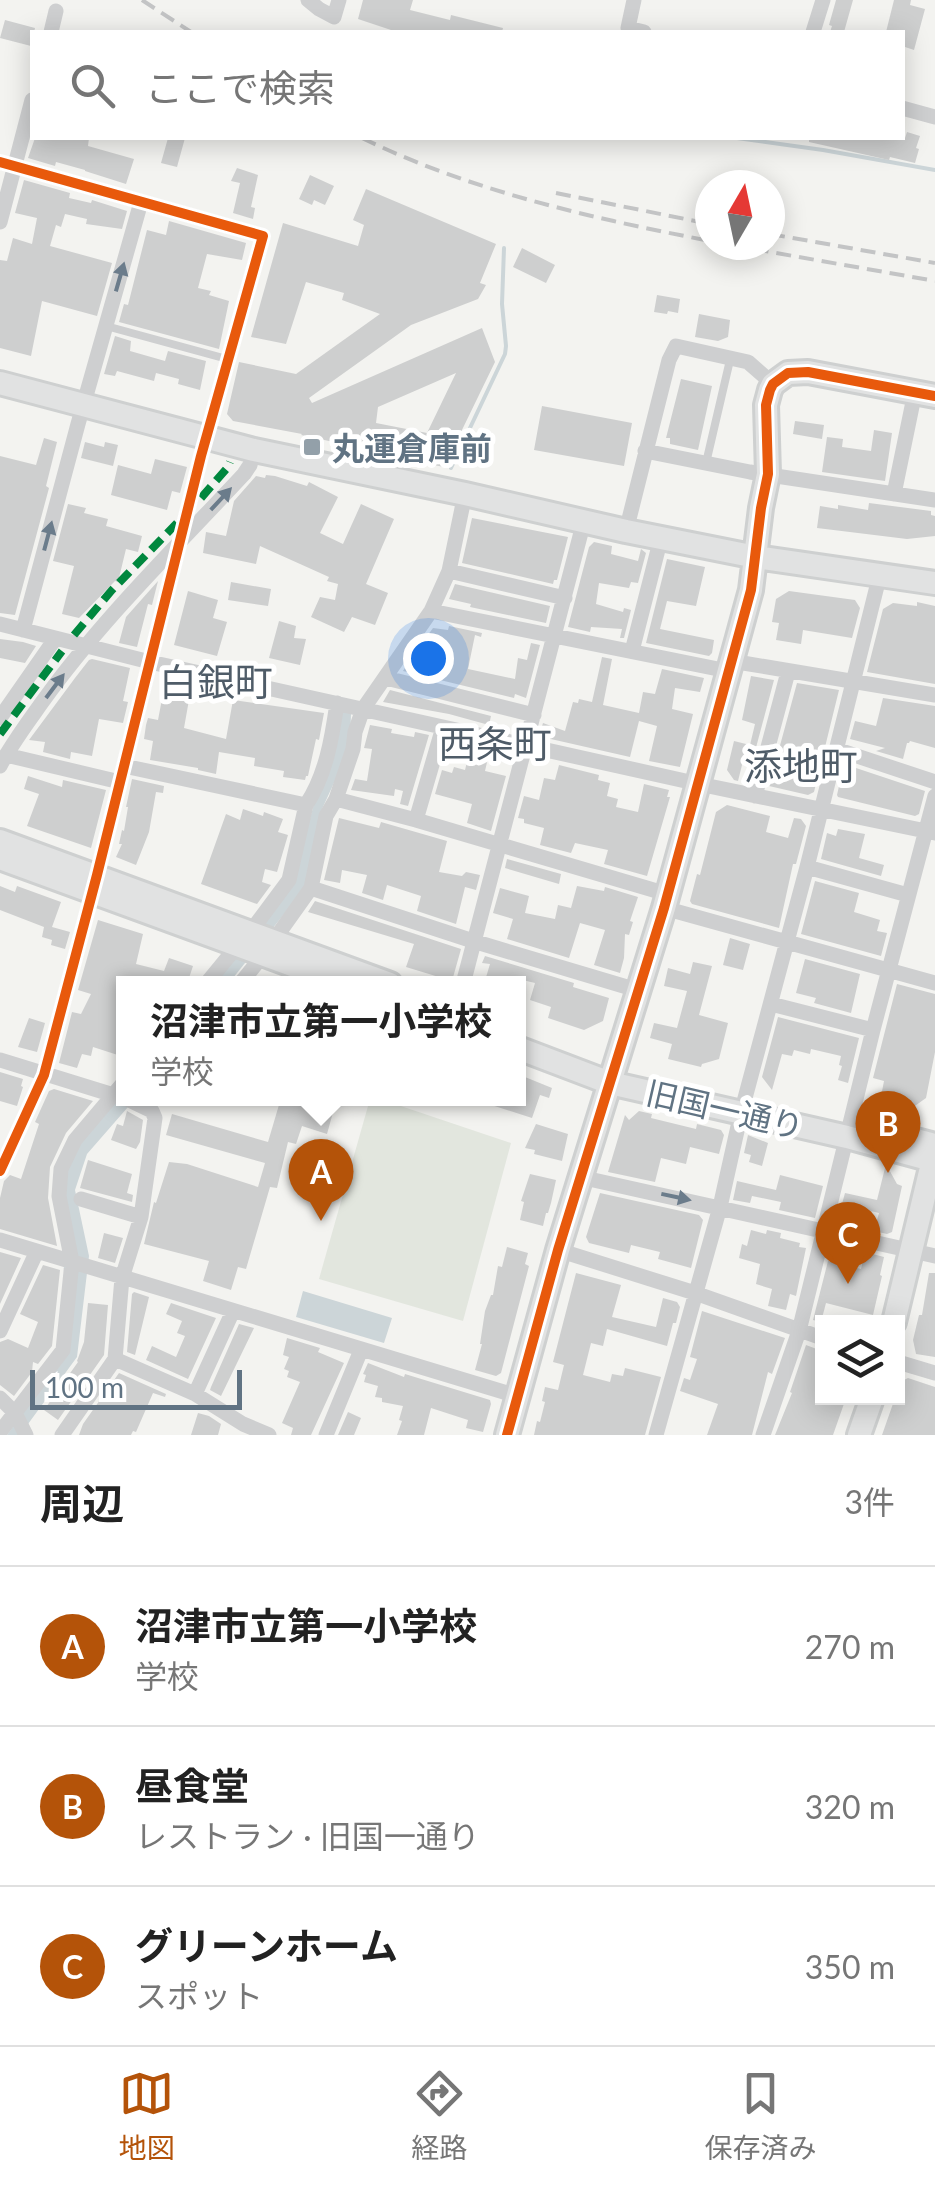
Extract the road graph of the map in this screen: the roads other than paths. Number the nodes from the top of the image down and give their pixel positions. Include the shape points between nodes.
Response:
1 (308, 0) edge
2 (340, 0) edge
3 (634, 0) edge
4 (823, 0) edge
5 (56, 10) dead end
6 (51, 30) edge
7 (636, 30) edge
8 (814, 30) edge
9 (30, 105) edge
10 (905, 109) edge
11 (935, 117) edge
12 (7, 164) edge
13 (141, 202) junction
14 (0, 222) edge
15 (106, 326) junction
16 (731, 358) junction
17 (227, 360) junction
18 (0, 382) edge
19 (773, 384) junction
20 (925, 394) edge
21 (84, 405) junction
22 (207, 438) junction
23 (254, 450) junction
24 (645, 451) junction
25 (706, 463) junction
26 (768, 474) junction
27 (465, 494) junction
28 (894, 494) junction
29 (935, 500) edge
30 (584, 521) junction
31 (626, 531) junction
32 (661, 538) junction
33 (180, 542) junction
34 (756, 557) junction
35 (449, 572) junction
36 (880, 574) junction
37 (935, 583) edge
38 (565, 598) junction
39 (431, 611) junction
40 (0, 624) edge
41 (24, 630) junction
42 (554, 637) junction
43 (55, 639) junction
44 (85, 646) junction
45 (632, 652) junction
46 (150, 662) junction
47 (730, 666) junction
48 (788, 672) junction
49 (386, 678) junction
50 (854, 683) junction
51 (935, 695) edge
52 (337, 703) junction
53 (363, 708) junction
54 (534, 715) junction
55 (0, 718) edge
56 (442, 726) junction
57 (526, 745) junction
58 (836, 749) junction
59 (3, 761) edge
60 (122, 774) junction
61 (935, 782) edge
62 (699, 784) junction
63 (755, 796) junction
64 (935, 796) edge
65 (336, 800) junction
66 (306, 805) junction
67 (820, 810) junction
68 (416, 820) junction
69 (930, 832) edge
70 (0, 841) edge
71 (500, 845) junction
72 (0, 858) edge
73 (807, 867) junction
74 (95, 883) junction
75 (310, 888) junction
76 (908, 895) junction
77 (666, 901) junction
78 (474, 941) junction
79 (255, 942) junction
80 (787, 942) junction
81 (890, 972) junction
82 (215, 976) edge
83 (243, 976) edge
84 (327, 976) edge
85 (364, 976) edge
86 (465, 976) edge
87 (935, 983) edge
88 (637, 990) junction
89 (771, 1004) junction
90 (873, 1030) junction
91 (526, 1036) edge
92 (526, 1050) edge
93 (0, 1060) edge
94 (44, 1075) junction
95 (612, 1075) junction
96 (116, 1093) edge
97 (116, 1105) edge
98 (144, 1106) edge
99 (743, 1106) junction
100 (848, 1130) junction
101 (934, 1155) edge
102 (0, 1170) edge
103 (580, 1177) junction
104 (82, 1198) dead end
105 (720, 1206) junction
106 (141, 1217) junction
107 (824, 1232) junction
108 (0, 1240) edge
109 (558, 1250) junction
110 (36, 1251) junction
111 (911, 1251) junction
112 (935, 1256) edge
113 (72, 1262) junction
114 (122, 1278) junction
115 (695, 1292) junction
116 (233, 1311) junction
117 (896, 1315) edge
118 (0, 1331) edge
119 (800, 1331) junction
120 (815, 1336) edge
121 (362, 1350) junction
122 (114, 1359) junction
123 (905, 1364) edge
124 (935, 1373) edge
125 (195, 1394) junction
126 (517, 1396) junction
127 (0, 1398) edge
128 (870, 1405) edge
129 (14, 1413) junction
130 (0, 1432) edge
131 (26, 1433) edge
132 (62, 1435) edge
133 (269, 1435) edge
134 (326, 1435) edge
135 (507, 1435) edge
136 (656, 1435) edge
137 (762, 1435) edge
138 (859, 1435) edge

1 - 2 street via 334,17
3 - 7 street via 628,28
4 - 8 street
5 - 6 street
9 - 12 street
10 - 11 street
12 - 13 street
12 - 14 street
15 -> 13 street
13 - 17 street via 263,236
15 - 17 lane
15 - 21 street
16 - 19 street via 748,362
16 - 24 street via 676,346
16 - 25 lane
17 - 22 street
18 - 21 street
19 - 20 street via 788,373 808,372
19 - 26 street via 766,406
20 - 28 street
21 - 22 street
41 -> 21 street
22 - 23 street
22 - 33 street
23 - 27 street
33 -> 23 street via 244,474
24 - 25 street
24 - 31 street
25 - 26 street
26 - 28 street
26 - 34 street
27 - 30 street
27 - 35 street
28 - 29 street
30 - 31 street
30 - 38 street
31 - 32 street
32 - 34 street
32 - 45 street
33 - 44 street
33 - 46 street
34 - 36 street
34 - 47 street
35 - 38 street
35 - 39 street
36 - 37 street
36 - 50 street
38 - 42 street
39 - 42 street
39 - 49 street
40 - 41 street
41 - 43 street
42 - 45 street
42 - 54 street
43 - 44 street
43 - 55 street
44 - 46 street
59 -> 44 street
45 - 47 street
46 - 52 street
46 - 60 street
47 - 48 street
47 - 62 street
48 - 50 street
48 - 63 street
49 - 53 street
49 - 54 street
50 - 51 street
50 - 58 street
52 - 53 street
52 - 66 street via 331,744
53 - 56 street
53 - 65 street
54 - 57 street
56 - 57 street
56 - 68 street
57 - 62 street
57 - 71 street
58 - 61 street
58 - 67 street
59 - 60 street
60 - 66 street
60 - 74 street
62 - 63 street
62 - 77 street
63 - 67 street
64 - 69 street
65 - 68 street
65 - 75 street via 326,816
66 - 79 street via 289,880
67 - 69 street
67 - 73 street
68 - 71 street
69 - 76 street
70 - 74 street
71 - 77 street
71 - 78 street
72 - 74 street
73 - 76 street
73 - 80 street
74 - 79 street
74 - 94 street
75 - 78 street
75 - 79 street
76 - 81 street
77 - 80 street
77 - 88 street
78 - 86 street
78 - 88 street
79 - 82 street
79 - 83 street
79 - 84 street
79 - 85 street
80 - 81 street
80 - 89 street
81 - 87 street
81 - 90 street
88 - 95 street
89 - 90 street
89 - 99 street
90 - 100 street
91 - 95 street, 旧国一通り
92 - 95 street, 旧国一通り
93 - 94 street
94 - 96 street
94 - 102 street
95 - 99 street, 旧国一通り
95 - 103 street
97 - 113 street via 75,1140 62,1170 59,1196
98 - 106 street via 156,1118
99 - 100 street, 旧国一通り
99 - 105 street
100 - 101 street, 旧国一通り
100 - 107 street
101 - 111 street
103 -> 105 street
103 - 109 street
104 - 106 street
105 - 107 street
105 - 115 street
106 - 114 street
107 - 111 street
107 - 119 street
108 - 110 street
109 - 115 street
109 - 126 street
110 - 113 street
110 - 118 street
111 - 112 street
111 - 117 street
113 - 114 street
113 - 129 street via 63,1350
114 - 116 street
114 - 122 street
115 - 119 street
115 - 136 street
116 - 121 street
116 - 125 street
119 - 120 street
119 - 137 street
121 - 126 street
121 - 134 street
122 - 125 street
122 - 132 street
123 - 124 street
125 - 133 street
126 - 135 street
127 - 129 street
128 - 138 street
129 - 130 street
129 - 131 street

